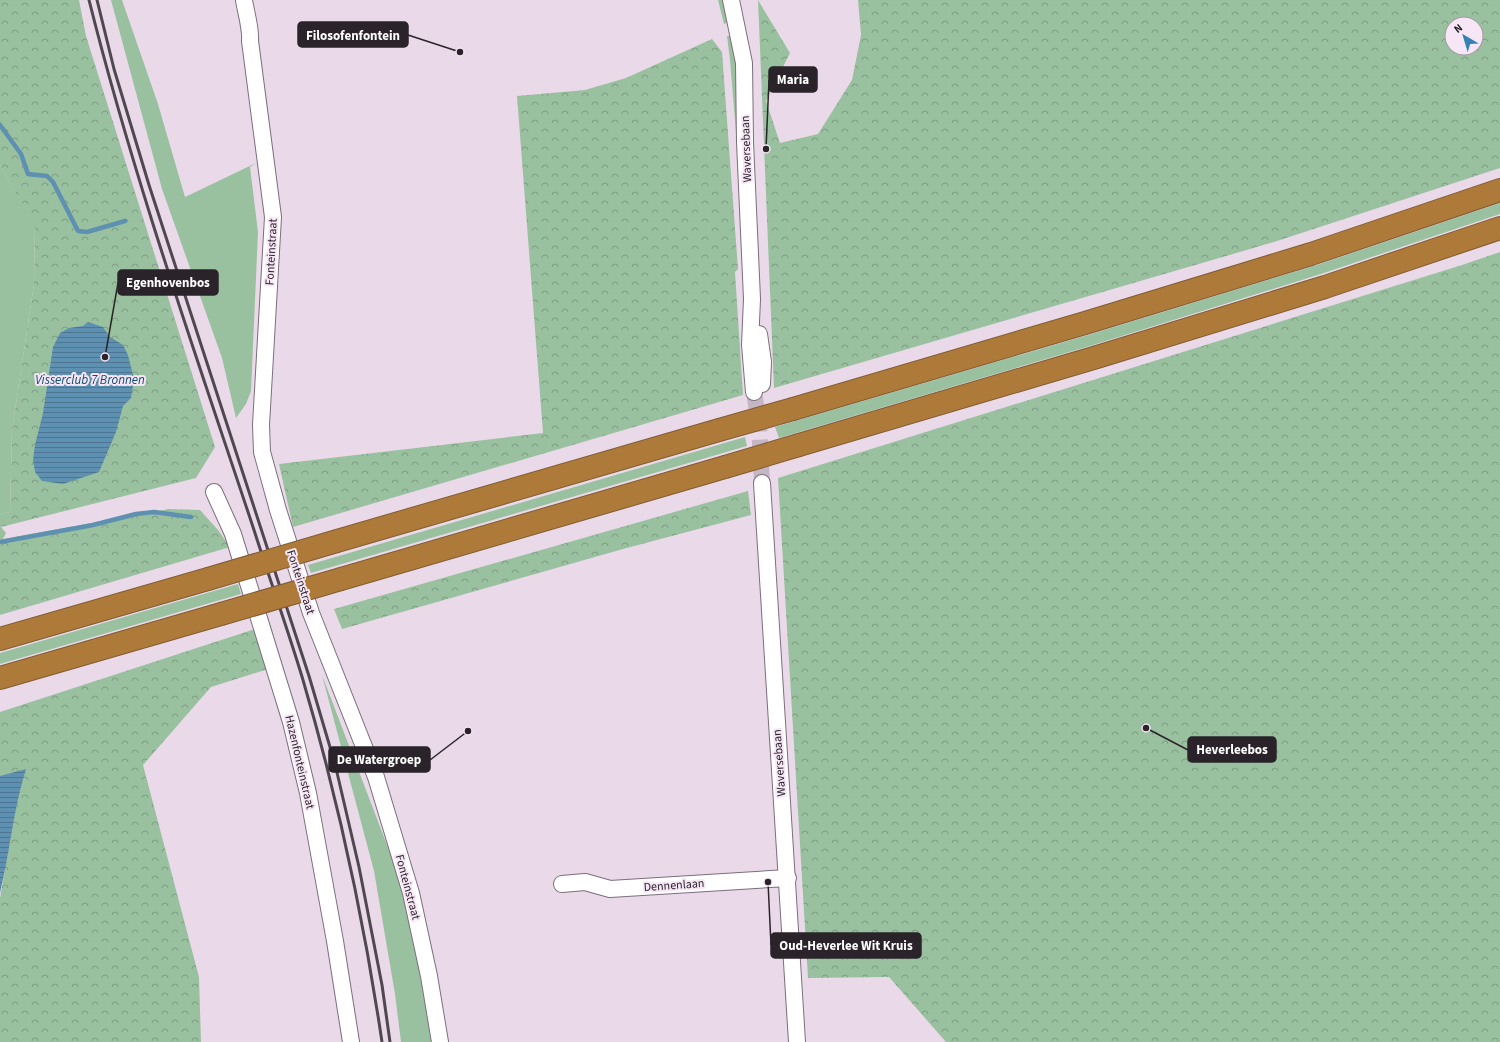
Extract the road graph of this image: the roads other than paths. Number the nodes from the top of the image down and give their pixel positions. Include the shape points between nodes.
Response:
1 (244, 0) edge
2 (731, 0) edge
3 (1500, 190) edge
4 (1500, 228) edge
5 (758, 391) tunnel mouth
6 (762, 483) tunnel mouth
7 (214, 492) dead end
8 (0, 639) edge
9 (0, 678) edge
10 (788, 878) junction
11 (562, 884) dead end
12 (351, 1042) edge
13 (440, 1042) edge
14 (797, 1042) edge

1 - 13 street, Fonteinstraat via 273,217 261,425 262,452 315,626 376,777 411,893
2 - 5 street, Waversebaan via 744,63 752,299 763,362
3 - 8 highway, bridge via 1311,254 1085,323
4 - 9 highway, bridge via 1325,287 1120,350
6 - 10 street, Waversebaan
7 - 12 street, Hazenfonteinstraat via 233,534 291,722 308,793
10 - 11 street, Dennenlaan via 610,889 585,882
10 - 14 street, Waversebaan

